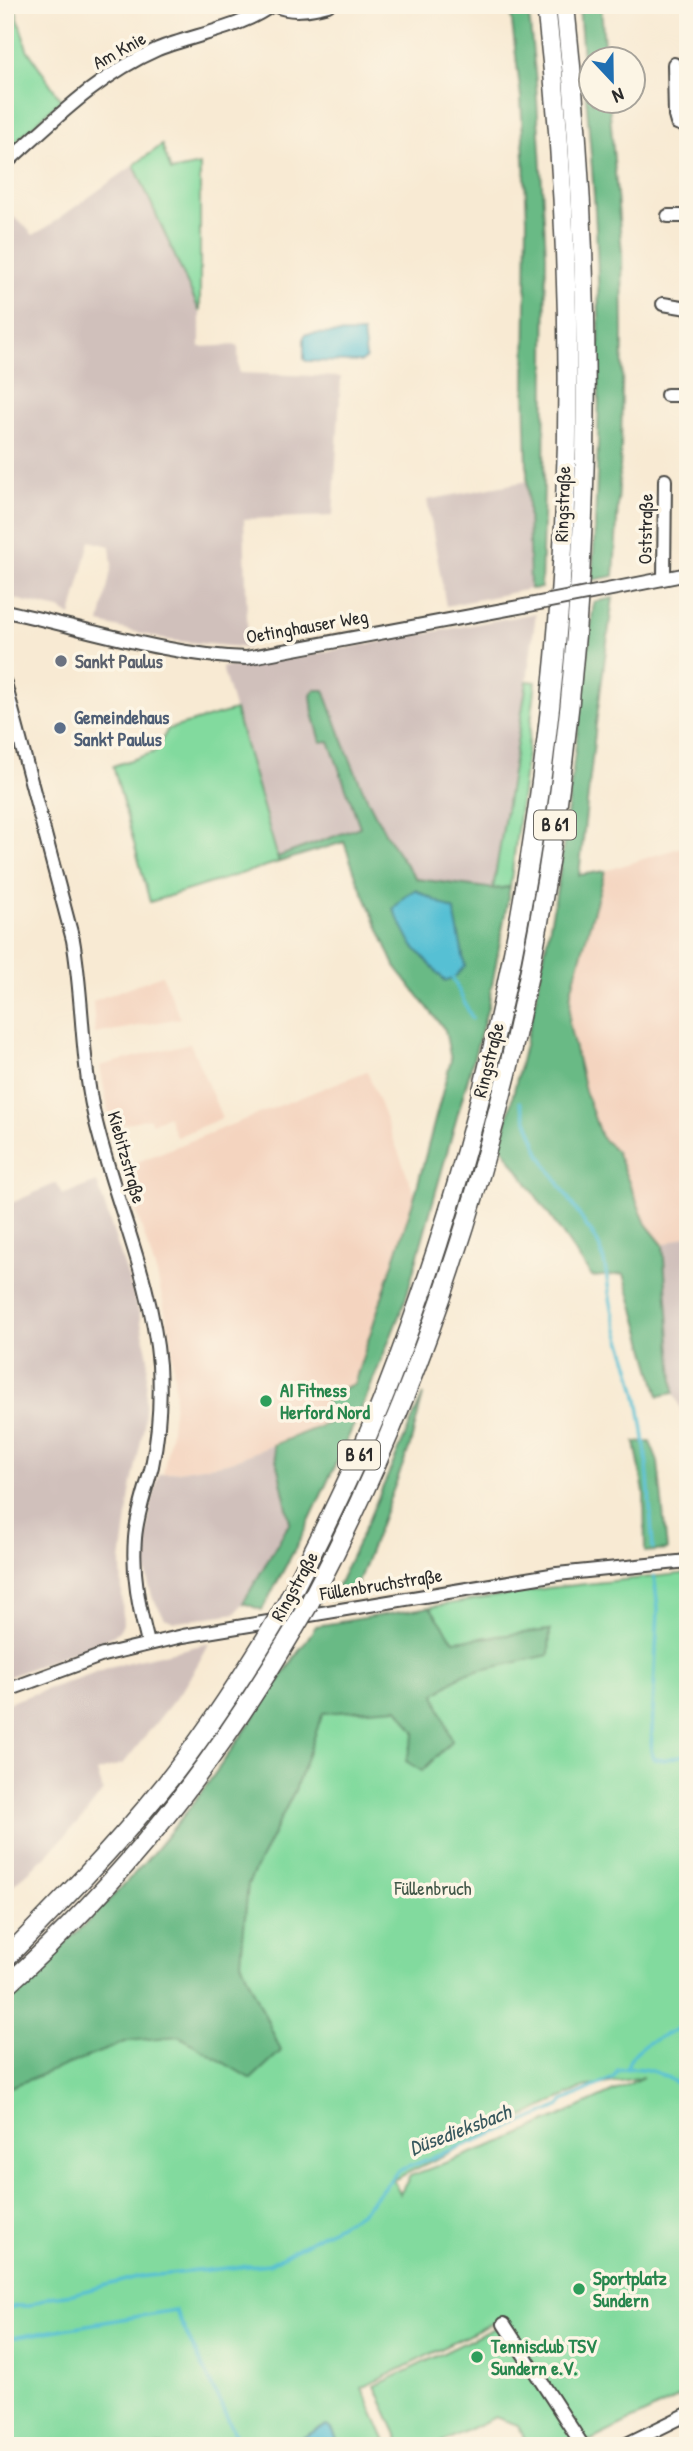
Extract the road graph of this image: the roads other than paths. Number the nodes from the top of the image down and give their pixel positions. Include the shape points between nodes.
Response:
1 (273, 5) edge
2 (328, 5) edge
3 (546, 5) edge
4 (565, 5) edge
5 (674, 64) dead end
6 (688, 127) edge
7 (5, 164) edge
8 (668, 216) dead end
9 (688, 216) edge
10 (663, 304) dead end
11 (688, 308) edge
12 (667, 395) dead end
13 (688, 395) edge
14 (665, 480) dead end
15 (688, 574) edge
16 (664, 579) junction
17 (617, 588) joint
18 (5, 611) edge
19 (5, 683) edge
20 (20, 737) junction
21 (5, 742) edge
22 (688, 1561) edge
23 (148, 1643) junction
24 (5, 1691) edge
25 (5, 1959) edge
26 (5, 1987) edge
27 (504, 2324) dead end
28 (688, 2414) edge
29 (629, 2444) edge
30 (583, 2446) edge

1 - 2 street, Am Knie via 283,10
1 - 7 street, Am Knie via 241,21 158,49 110,75
3 - 25 highway, Ringstraße / B 61, bridge via 564,236 565,458 558,620 522,908 475,1119 386,1392 355,1466 284,1608 239,1683 162,1789 84,1879
4 - 26 highway, Ringstraße / B 61, bridge via 583,237 586,420 578,621 562,783 532,961 475,1192 438,1307 378,1462 309,1604 225,1740 178,1803 98,1896
5 - 6 street via 675,116 677,123
8 - 9 street
10 - 11 street
12 - 13 street
14 - 16 street, Oststraße
15 - 16 street, Oststraße
16 - 17 street, Oststraße
17 - 18 street, Oetinghauser Weg, bridge via 246,658 186,652
19 - 20 street, Kiebitzstraße
20 - 21 street
20 - 23 street, Kiebitzstraße via 73,940 93,1111 154,1318 160,1409 135,1536 138,1600
22 - 23 street, Füllenbruchstraße via 557,1574
23 - 24 street, Füllenbruchstraße via 91,1658
27 - 30 street
28 - 29 street

